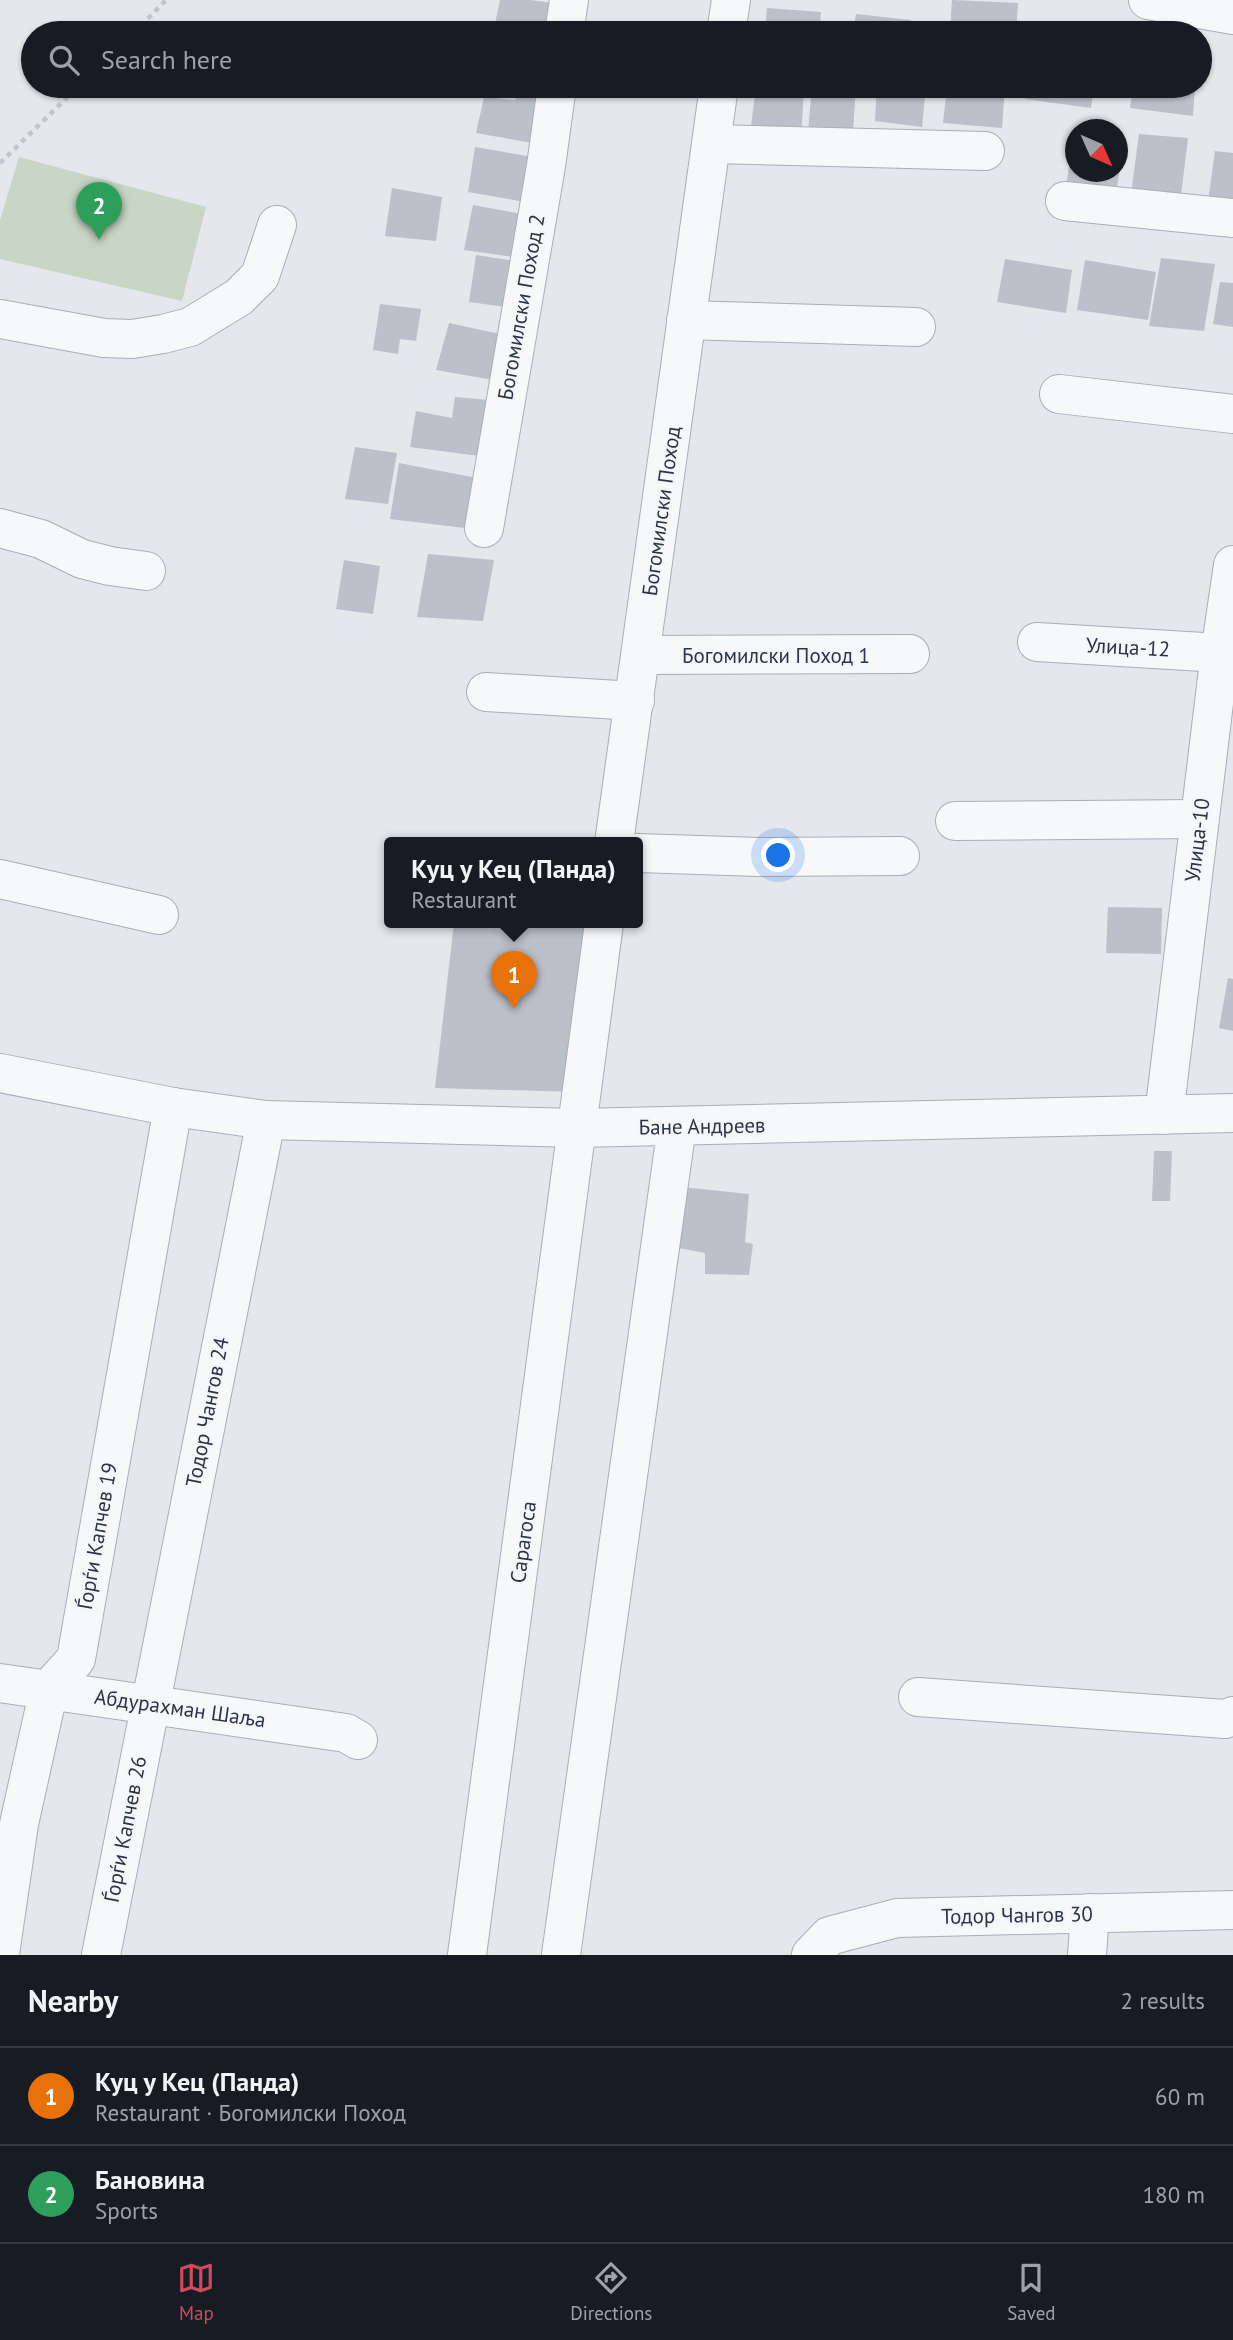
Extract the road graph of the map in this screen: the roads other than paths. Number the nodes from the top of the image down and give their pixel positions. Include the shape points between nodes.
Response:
1 (569, 0) edge
2 (731, 0) edge
3 (1148, 0) edge
4 (1233, 15) edge
5 (566, 21) edge
6 (728, 21) edge
7 (555, 98) edge
8 (717, 98) edge
9 (711, 144) junction
10 (985, 151) dead end
11 (1065, 201) dead end
12 (1233, 218) edge
13 (277, 225) dead end
14 (0, 319) edge
15 (686, 320) junction
16 (916, 327) dead end
17 (1059, 394) dead end
18 (1233, 414) edge
19 (0, 528) edge
20 (484, 528) dead end
21 (1233, 565) edge
22 (146, 571) dead end
23 (1037, 642) dead end
24 (1220, 653) junction
25 (910, 654) dead end
26 (642, 655) junction
27 (486, 692) dead end
28 (635, 701) junction
29 (1199, 819) junction
30 (956, 821) dead end
31 (615, 837) edge
32 (643, 853) edge
33 (900, 856) dead end
34 (0, 879) edge
35 (159, 915) dead end
36 (603, 928) edge
37 (0, 1073) edge
38 (173, 1107) junction
39 (1233, 1113) edge
40 (1164, 1115) junction
41 (265, 1120) junction
42 (677, 1126) junction
43 (578, 1128) junction
44 (0, 1683) edge
45 (49, 1689) junction
46 (918, 1697) dead end
47 (149, 1704) junction
48 (1233, 1716) edge
49 (358, 1740) dead end
50 (1233, 1910) edge
51 (1090, 1913) junction
52 (0, 1954) edge
53 (101, 1955) edge
54 (467, 1955) edge
55 (561, 1955) edge
56 (811, 1955) edge
57 (1087, 1955) edge

1 - 5 street
2 - 6 street
3 - 4 street
7 - 20 street, Богомилски Поход 2
8 - 9 street, Богомилски Поход
9 - 10 street
9 - 15 street, Богомилски Поход
11 - 12 street
13 - 14 street via 260,276 239,297 190,327 132,339 104,338
15 - 16 street
15 - 26 street, Богомилски Поход
17 - 18 street
19 - 22 street via 41,539 82,559
21 - 24 street, Улица-10
23 - 24 street, Улица-12
24 - 29 street, Улица-10
25 - 26 street, Богомилски Поход 1
26 - 28 street, Богомилски Поход
27 - 28 street
28 - 31 street, Богомилски Поход
29 - 30 street
29 - 40 street, Улица-10
32 - 33 street
34 - 35 street
36 - 43 street
37 - 38 street, Бане Андреев
38 - 41 street, Бане Андреев
38 - 45 street, Ѓорѓи Капчев 19 via 76,1659
39 - 40 street, Бане Андреев
40 - 42 street, Бане Андреев
41 - 43 street, Бане Андреев
41 - 47 street, Тодор Чангов 24
42 - 43 street, Бане Андреев
42 - 55 street
43 - 54 street, Сарагоса
44 - 45 street, Абдурахман Шаља
45 - 47 street, Абдурахман Шаља
45 - 52 street, Ѓорѓи Капчев 19 via 19,1825
46 - 48 street
47 - 49 street, Абдурахман Шаља via 346,1733
47 - 53 street, Ѓорѓи Капчев 26
50 - 51 street, Тодор Чангов 30
51 - 56 street, Тодор Чангов 30 via 897,1918 829,1936
51 - 57 street

